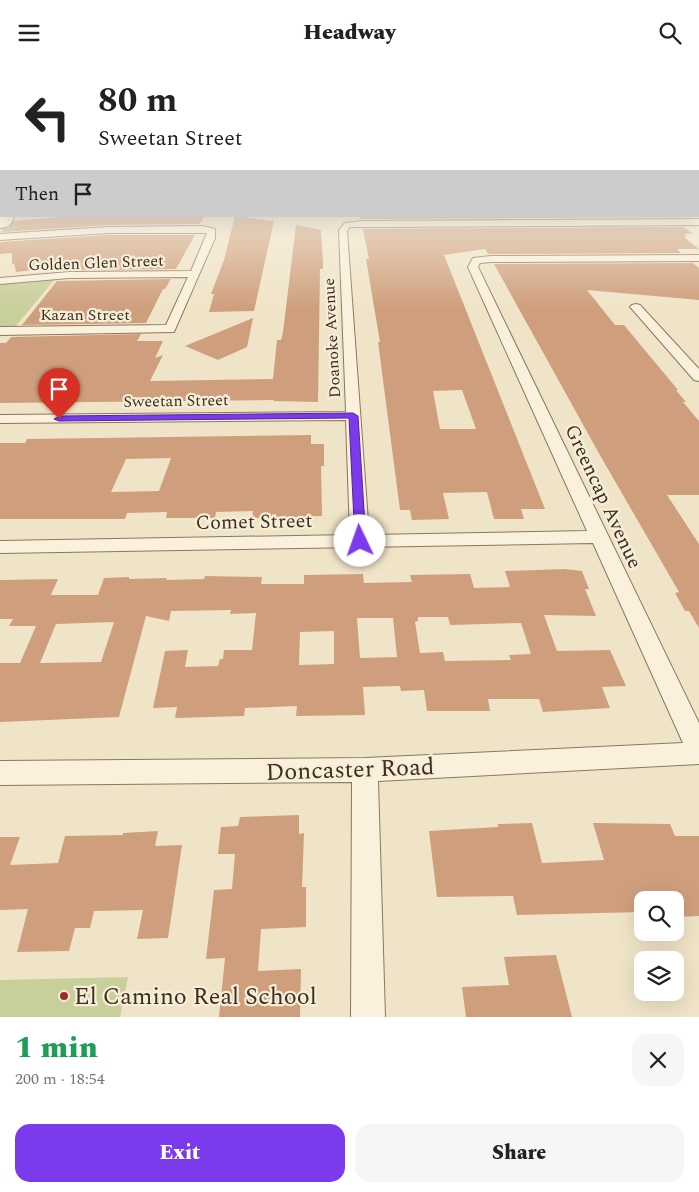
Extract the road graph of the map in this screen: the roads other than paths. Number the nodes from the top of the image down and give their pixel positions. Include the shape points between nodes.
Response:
1 (699, 222) edge
2 (0, 237) edge
3 (699, 258) edge
4 (193, 274) junction
5 (0, 281) edge
6 (636, 307) dead end
7 (0, 331) edge
8 (699, 377) edge
9 (353, 416) junction
10 (0, 419) edge
11 (599, 537) junction
12 (360, 541) junction
13 (0, 547) edge
14 (699, 752) edge
15 (365, 771) junction
16 (0, 773) edge
17 (368, 1017) edge

1 - 9 street, Doanoke Avenue via 348,225 343,230
2 - 4 street via 100,230 212,231
3 - 11 street, Greencap Avenue via 476,260 473,267
4 - 5 street, Golden Glen Street via 69,275
4 - 7 street, Kazan Street via 170,329
6 - 8 street
9 - 10 street, Sweetan Street
9 - 12 street, Doanoke Avenue
11 - 12 street, Comet Street
11 - 14 street, Greencap Avenue
12 - 13 street, Comet Street
14 - 15 street, Doncaster Road
15 - 16 street, Doncaster Road
15 - 17 street

